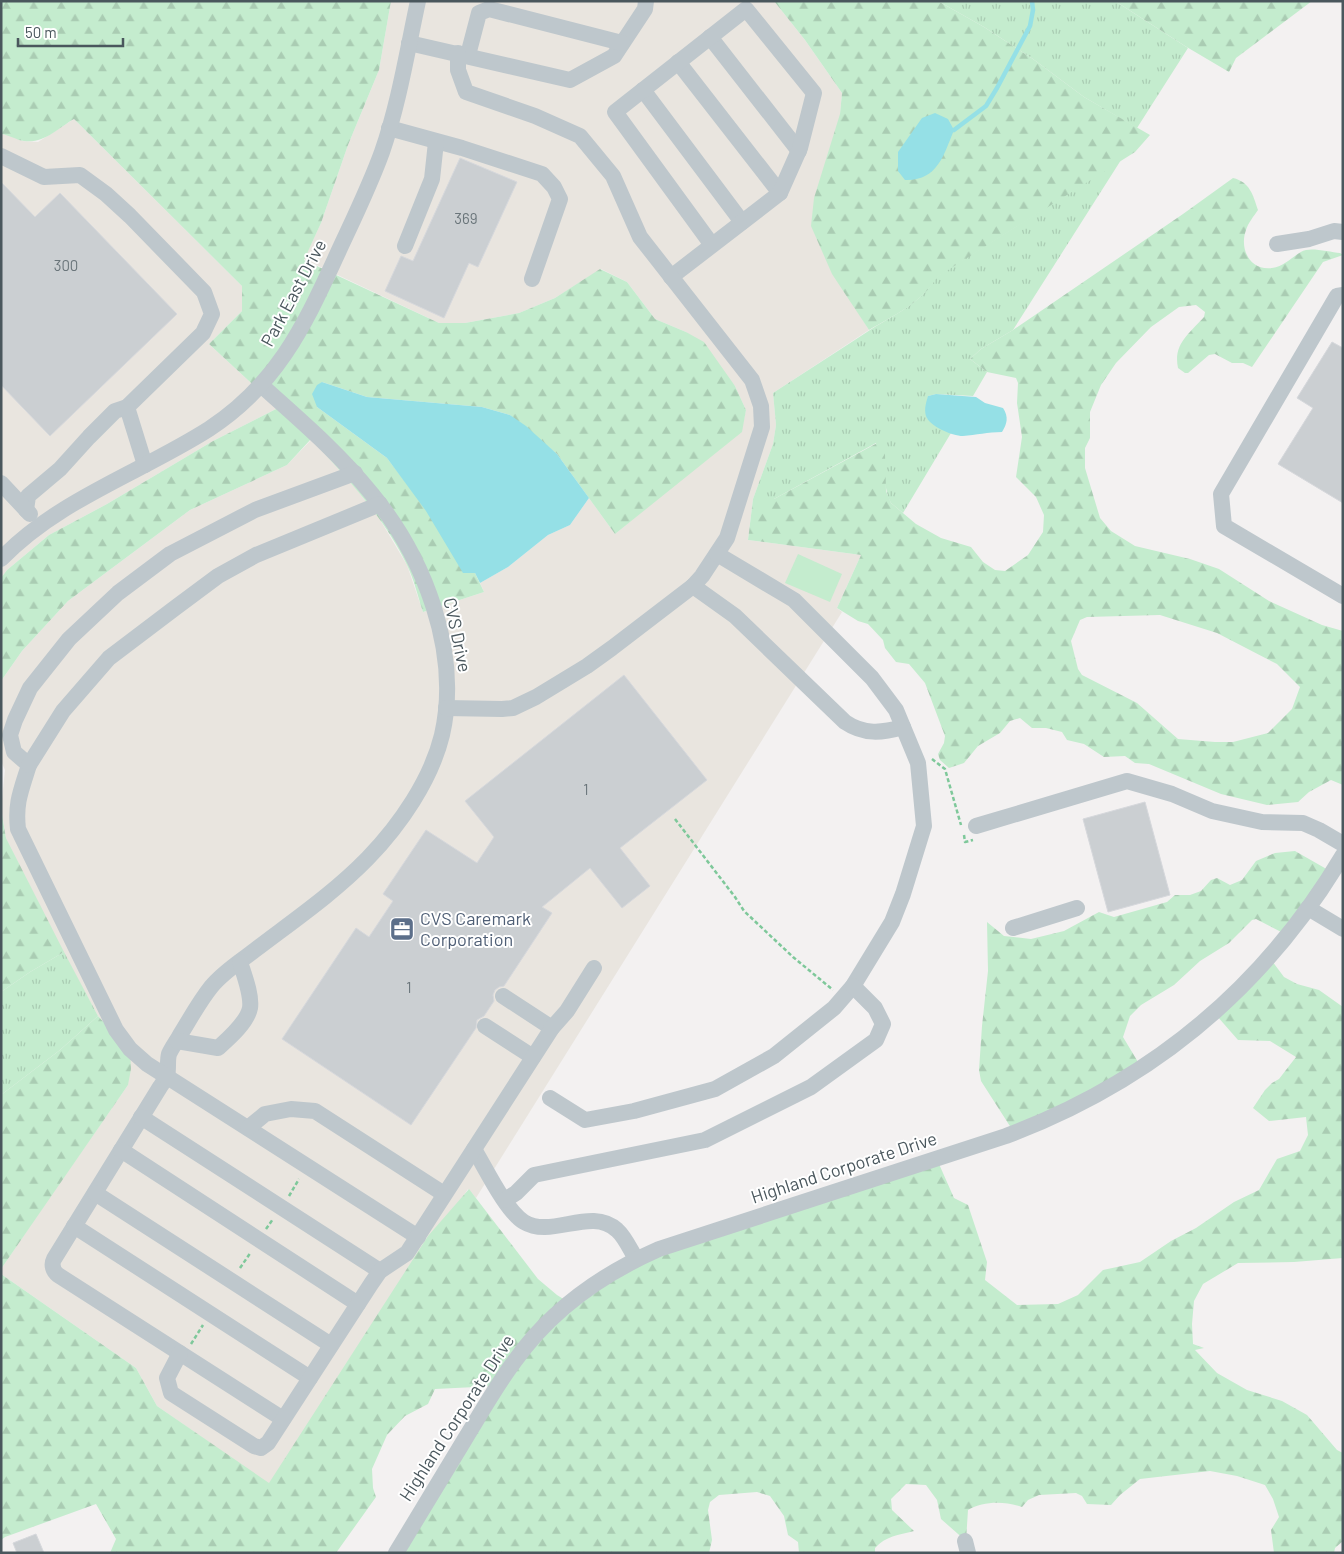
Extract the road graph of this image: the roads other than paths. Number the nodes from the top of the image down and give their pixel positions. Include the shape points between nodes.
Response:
1 (418, 1) edge
2 (646, 1) edge
3 (710, 37) junction
4 (409, 43) junction
5 (622, 43) junction
6 (463, 54) junction
7 (678, 62) junction
8 (643, 90) junction
9 (389, 128) junction
10 (436, 142) junction
11 (799, 151) junction
12 (1, 156) edge
13 (780, 193) junction
14 (742, 222) junction
15 (1343, 232) edge
16 (1277, 244) dead end
17 (712, 245) junction
18 (405, 246) dead end
19 (671, 277) junction
20 (532, 279) dead end
21 (1343, 295) edge
22 (261, 385) junction
23 (127, 407) junction
24 (145, 465) junction
25 (354, 473) junction
26 (1, 483) edge
27 (380, 504) junction
28 (26, 510) junction
29 (40, 525) junction
30 (717, 554) junction
31 (1, 558) edge
32 (693, 586) junction
33 (1343, 596) edge
34 (446, 708) junction
35 (903, 727) junction
36 (29, 765) junction
37 (978, 832) road end
38 (1343, 844) edge
39 (1343, 855) edge
40 (1077, 908) dead end
41 (1308, 908) junction
42 (1013, 928) dead end
43 (1343, 929) edge
44 (240, 962) junction
45 (594, 968) dead end
46 (848, 993) junction
47 (503, 996) dead end
48 (485, 1026) dead end
49 (552, 1028) junction
50 (177, 1041) junction
51 (533, 1057) junction
52 (167, 1075) junction
53 (550, 1098) dead end
54 (141, 1117) junction
55 (248, 1128) junction
56 (474, 1149) junction
57 (121, 1150) junction
58 (95, 1193) junction
59 (444, 1194) junction
60 (505, 1200) junction
61 (74, 1226) junction
62 (418, 1237) junction
63 (636, 1259) junction
64 (380, 1272) junction
65 (358, 1304) junction
66 (332, 1345) junction
67 (182, 1354) junction
68 (310, 1378) junction
69 (283, 1419) junction
70 (396, 1553) edge

1 - 4 street, Park East Drive
2 - 5 street via 645,9
3 - 7 street
3 - 11 street
3 - 11 street via 746,9 814,93
4 - 6 street
4 - 9 street, Park East Drive
5 - 6 street via 614,56 570,80
5 - 6 street via 489,9 479,13
6 - 19 street via 458,70 466,92 580,136 613,176 640,237
7 - 8 street
7 - 13 street
8 - 14 street
8 - 17 street via 616,112
9 - 10 street
9 - 22 street, Park East Drive via 382,153 351,226 306,321
10 - 18 street via 432,179
10 - 20 street via 542,174 554,187 560,199
11 - 13 street
12 - 23 street via 44,178 80,175 130,216 204,292 212,314 203,333
13 - 14 street
14 - 17 street
15 - 16 street via 1334,231
17 - 19 street
19 - 30 street via 752,380 761,406 762,427 727,538
21 - 33 street via 1337,296 1221,494 1224,526
22 - 24 street, Park East Drive via 210,428
22 - 25 street, CVS Drive
23 - 24 street
23 - 28 street via 115,411 60,469 28,496
24 - 29 street, Park East Drive
25 - 27 street, CVS Drive
25 - 36 street via 255,510 170,554 118,593 69,639 30,688 10,735 14,752
26 - 28 street
27 - 34 street, CVS Drive via 412,555 434,610 446,665
27 - 36 street via 256,555 218,576 109,658 63,711
28 - 29 street
29 - 31 street, Park East Drive
30 - 32 street
30 - 35 street via 794,600 872,678 896,710
32 - 34 street via 587,666 525,703 502,709
32 - 35 street via 735,616 854,729 874,733
34 - 44 street, CVS Drive via 441,737 429,770 377,848 339,885
35 - 46 street via 918,763 924,826 892,922
36 - 52 street via 16,811 18,829 116,1030 147,1064
37 - 38 street via 1127,781 1172,794 1212,811 1262,822 1303,823
39 - 41 street, Highland Corporate Drive
40 - 42 street
41 - 43 street
41 - 63 street, Highland Corporate Drive via 1253,975 1206,1020 1137,1072 1082,1103 1006,1136 680,1241
44 - 50 street, CVS Drive via 213,984
44 - 50 street via 250,1009 238,1030 218,1048
45 - 49 street
46 - 53 street via 774,1056 715,1089 634,1111 584,1120
46 - 60 street via 875,1008 883,1024 876,1040 811,1087 705,1140 534,1175
47 - 49 street
48 - 51 street
49 - 51 street
50 - 52 street, CVS Drive via 169,1055
51 - 56 street
52 - 54 street
52 - 55 street
54 - 57 street
54 - 64 street
55 - 59 street via 265,1114 291,1109 315,1111
55 - 62 street
56 - 59 street
56 - 60 street
57 - 58 street
57 - 65 street
58 - 61 street
58 - 66 street
59 - 62 street
60 - 63 street via 516,1216 536,1226 592,1221 613,1226
61 - 67 street via 53,1262 56,1273
61 - 68 street
62 - 64 street via 407,1253
63 - 70 street, Highland Corporate Drive via 573,1300 527,1344 503,1377
64 - 65 street
65 - 66 street
66 - 68 street
67 - 69 street
67 - 69 street via 168,1378 171,1393 261,1448 268,1443
68 - 69 street

